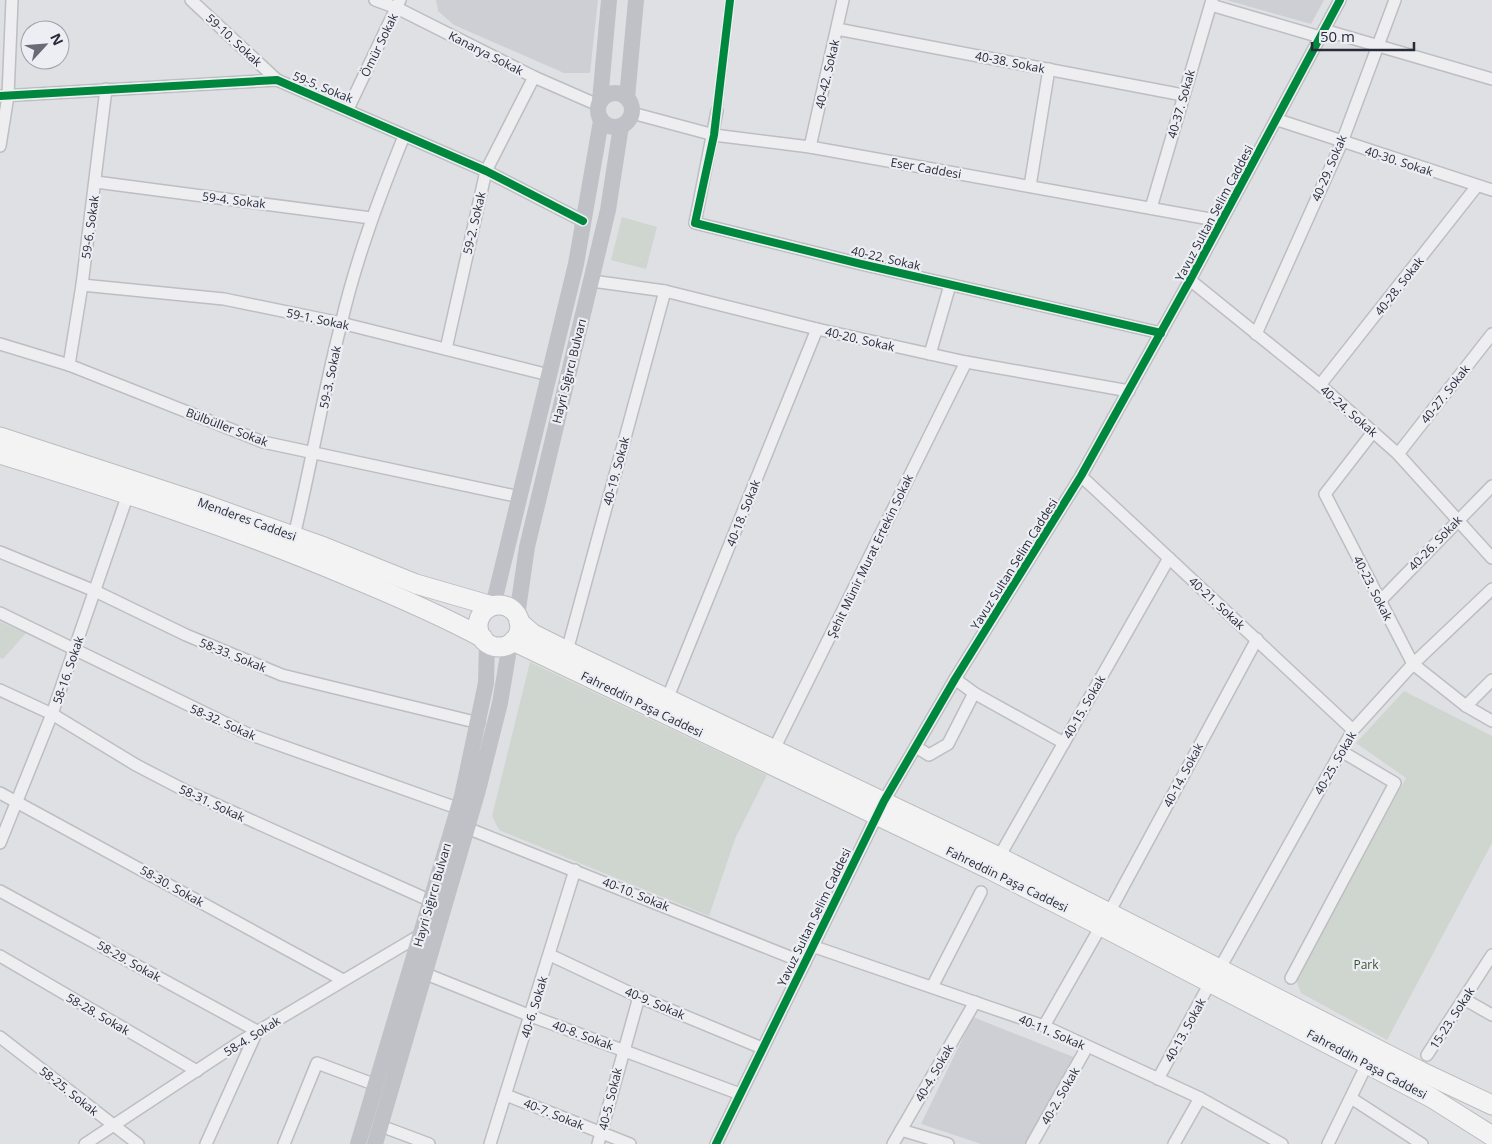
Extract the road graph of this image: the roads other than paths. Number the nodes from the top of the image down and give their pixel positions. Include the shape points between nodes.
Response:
1 (12, 0) edge
2 (191, 0) edge
3 (375, 0) edge
4 (609, 0) edge
5 (636, 0) edge
6 (843, 0) edge
7 (1340, 0) edge
8 (1395, 0) edge
9 (1211, 3) edge
10 (399, 4) edge
11 (837, 30) junction
12 (1322, 34) junction
13 (1377, 46) junction
14 (1048, 69) junction
15 (534, 77) junction
16 (1492, 79) edge
17 (277, 80) junction
18 (106, 89) junction
19 (1183, 95) junction
20 (4, 96) edge
21 (599, 103) junction
22 (630, 106) junction
23 (348, 109) junction
24 (717, 111) tunnel mouth
25 (1278, 120) junction
26 (601, 121) junction
27 (621, 126) junction
28 (714, 135) junction
29 (404, 136) junction
30 (1342, 142) junction
31 (0, 146) edge
32 (810, 147) junction
33 (486, 171) junction
34 (96, 182) junction
35 (1030, 186) junction
36 (1477, 186) junction
37 (1492, 190) edge
38 (1151, 208) junction
39 (371, 218) junction
40 (583, 221) junction
41 (1221, 221) junction
42 (1190, 280) junction
43 (592, 281) junction
44 (82, 285) junction
45 (950, 285) junction
46 (665, 291) junction
47 (341, 324) junction
48 (817, 329) junction
49 (1162, 333) junction
50 (1256, 334) junction
51 (1492, 334) edge
52 (0, 344) edge
53 (446, 349) junction
54 (930, 354) junction
55 (966, 362) junction
56 (69, 365) junction
57 (549, 375) junction
58 (1320, 385) junction
59 (1129, 391) junction
60 (1373, 432) junction
61 (0, 437) edge
62 (0, 454) edge
63 (314, 454) junction
64 (1398, 454) junction
65 (1081, 476) junction
66 (1492, 486) edge
67 (128, 494) junction
68 (520, 497) junction
69 (1458, 519) junction
70 (294, 536) junction
71 (0, 552) edge
72 (1170, 558) junction
73 (1492, 558) edge
74 (1492, 589) edge
75 (95, 591) junction
76 (1380, 601) junction
77 (493, 606) junction
78 (0, 613) edge
79 (518, 619) junction
80 (1257, 639) junction
81 (485, 640) junction
82 (511, 642) junction
83 (75, 648) junction
84 (567, 651) junction
85 (1413, 664) junction
86 (955, 679) junction
87 (1492, 680) edge
88 (0, 690) edge
89 (974, 693) junction
90 (668, 697) junction
91 (1466, 706) junction
92 (52, 714) junction
93 (1492, 721) edge
94 (479, 723) junction
95 (1353, 730) junction
96 (1064, 743) junction
97 (916, 747) junction
98 (774, 749) junction
99 (1341, 751) junction
100 (0, 794) edge
101 (18, 802) junction
102 (457, 808) junction
103 (880, 809) junction
104 (467, 828) junction
105 (0, 843) edge
106 (1000, 857) junction
107 (575, 870) junction
108 (0, 891) edge
109 (981, 892) dead end
110 (431, 902) junction
111 (1106, 918) junction
112 (422, 934) junction
113 (812, 946) junction
114 (550, 955) junction
115 (1492, 955) edge
116 (0, 956) edge
117 (805, 963) junction
118 (426, 974) junction
119 (1216, 975) junction
120 (1291, 978) dead end
121 (343, 980) junction
122 (932, 987) junction
123 (639, 997) junction
124 (1464, 999) junction
125 (975, 1002) junction
126 (1492, 1015) edge
127 (531, 1016) junction
128 (1044, 1026) junction
129 (258, 1031) junction
130 (0, 1037) edge
131 (1087, 1047) junction
132 (762, 1048) junction
133 (623, 1049) junction
134 (1427, 1055) dead end
135 (1367, 1064) junction
136 (197, 1071) junction
137 (1158, 1079) junction
138 (376, 1085) junction
139 (740, 1094) junction
140 (506, 1095) junction
141 (1200, 1098) junction
142 (1351, 1098) junction
143 (1492, 1105) edge
144 (114, 1126) junction
145 (381, 1126) junction
146 (901, 1130) junction
147 (1492, 1136) edge
148 (600, 1139) edge
149 (85, 1144) edge
150 (138, 1144) edge
151 (206, 1144) edge
152 (284, 1144) edge
153 (358, 1144) edge
154 (375, 1144) edge
155 (429, 1144) edge
156 (490, 1144) edge
157 (630, 1144) edge
158 (716, 1144) edge
159 (893, 1144) edge
160 (948, 1144) edge
161 (1032, 1144) edge
162 (1174, 1144) edge
163 (1282, 1144) edge
164 (1328, 1144) edge
165 (1422, 1144) edge

1 - 20 street
2 - 17 street, 59-10. Sokak
3 - 10 street, Kanarya Sokak
4 - 21 street
5 - 22 street
6 - 11 street, 40-42. Sokak
7 - 12 street, Yavuz Sultan Selim Caddesi
8 - 13 street, 40-29. Sokak
9 - 12 street
9 - 19 street, 40-37. Sokak
10 - 15 street, Kanarya Sokak
10 - 23 street, Ömür Sokak
11 - 14 street, 40-38. Sokak
11 - 32 street, 40-42. Sokak
12 - 13 street
12 - 25 street, Yavuz Sultan Selim Caddesi
13 - 16 street
13 - 30 street, 40-29. Sokak
14 - 19 street, 40-38. Sokak
14 - 35 street
15 - 21 street, Kanarya Sokak
15 - 33 street, 59-2. Sokak
17 - 18 street, 59-5. Sokak
17 - 23 street, 59-5. Sokak
18 - 20 street, 59-5. Sokak
18 - 34 street, 59-6. Sokak
19 - 38 street, 40-37. Sokak
20 - 31 street
21 - 22 street via 612,93 620,94
21 - 26 street
22 - 27 street via 628,121
22 - 28 street, Eser Caddesi
23 - 29 street, 59-5. Sokak
24 - 28 street
25 - 30 street, 40-30. Sokak
25 - 41 street, Yavuz Sultan Selim Caddesi
26 - 27 street via 609,127
26 - 40 street, Hayri Sığırcı Bulvarı
27 - 43 street, Hayri Sığırcı Bulvarı via 608,210
28 - 32 street, Eser Caddesi
28 - 45 street, 40-22. Sokak via 694,223
29 - 33 street, 59-5. Sokak
29 - 39 street, 59-3. Sokak
30 - 36 street, 40-30. Sokak
30 - 50 street, 40-29. Sokak
32 - 35 street, Eser Caddesi
33 - 40 street, 59-5. Sokak
33 - 53 street, 59-2. Sokak
34 - 39 street, 59-4. Sokak
34 - 44 street, 59-6. Sokak
35 - 38 street, Eser Caddesi
36 - 37 street, 40-30. Sokak
36 - 58 street, 40-28. Sokak
38 - 41 street, Eser Caddesi
39 - 47 street, 59-3. Sokak
40 - 57 street, Hayri Sığırcı Bulvarı
41 - 42 street, Yavuz Sultan Selim Caddesi
42 - 49 street, Yavuz Sultan Selim Caddesi
42 - 50 street, 40-24. Sokak
43 - 46 street, 40-20. Sokak
43 - 79 street, Hayri Sığırcı Bulvarı via 535,509 520,588
44 - 47 street, 59-1. Sokak via 224,299
44 - 56 street, 59-6. Sokak
45 - 49 street, 40-22. Sokak
45 - 54 street
46 - 48 street, 40-20. Sokak
46 - 84 street, 40-19. Sokak
47 - 53 street, 59-1. Sokak
47 - 63 street, 59-3. Sokak
48 - 54 street, 40-20. Sokak
48 - 90 street, 40-18. Sokak
49 - 59 street, Yavuz Sultan Selim Caddesi
50 - 58 street, 40-24. Sokak
51 - 64 street, 40-27. Sokak
52 - 56 street, Bülbüller Sokak
53 - 57 street, 59-1. Sokak
54 - 55 street, 40-20. Sokak
55 - 59 street, 40-20. Sokak
55 - 98 street, Şehit Münir Murat Ertekin Sokak
56 - 63 street, Bülbüller Sokak via 264,442
57 - 68 street, Hayri Sığırcı Bulvarı
58 - 60 street, 40-24. Sokak
59 - 65 street, Yavuz Sultan Selim Caddesi
60 - 64 street, 40-24. Sokak
60 - 76 street, 40-23. Sokak via 1325,494
61 - 70 main road, Menderes Caddesi
62 - 67 main road, Menderes Caddesi
63 - 68 street, Bülbüller Sokak
63 - 70 street, 59-3. Sokak
64 - 69 street, 40-24. Sokak
65 - 72 street, 40-21. Sokak
65 - 86 street, Yavuz Sultan Selim Caddesi
66 - 69 street, 40-26. Sokak
67 - 75 street, 58-16. Sokak
67 - 81 main road, Menderes Caddesi via 282,548 444,617
68 - 77 street, Hayri Sığırcı Bulvarı
69 - 73 street, 40-24. Sokak
69 - 76 street, 40-26. Sokak
70 - 77 main road, Menderes Caddesi via 416,584
71 - 75 street, 58-33. Sokak
72 - 80 street, 40-21. Sokak
72 - 96 street, 40-15. Sokak
74 - 85 street, 40-25. Sokak
75 - 83 street, 58-16. Sokak
75 - 94 street, 58-33. Sokak via 186,635 282,675
76 - 85 street, 40-23. Sokak
77 - 79 main road via 509,608
77 - 81 main road via 480,617 479,628
78 - 83 street, 58-32. Sokak
79 - 82 main road via 517,636
79 - 84 main road, Fahreddin Paşa Caddesi via 534,634
80 - 95 street, 40-21. Sokak
80 - 111 street, 40-14. Sokak
81 - 82 main road via 500,646
81 - 94 street, Hayri Sığırcı Bulvarı via 488,670
82 - 103 main road, Fahreddin Paşa Caddesi
82 - 104 street, Hayri Sığırcı Bulvarı via 497,721
83 - 92 street, 58-16. Sokak
83 - 102 street, 58-32. Sokak via 246,733
84 - 90 main road, Fahreddin Paşa Caddesi
85 - 91 street, 40-23. Sokak
85 - 95 street, 40-25. Sokak
86 - 89 street
86 - 97 street, Yavuz Sultan Selim Caddesi
87 - 91 street
88 - 92 street, 58-31. Sokak
89 - 96 street
89 - 97 street via 948,744 929,755
90 - 98 main road, Fahreddin Paşa Caddesi
91 - 93 street, 40-23. Sokak
92 - 101 street, 58-16. Sokak
92 - 110 street, 58-31. Sokak via 188,792
94 - 102 street, Hayri Sığırcı Bulvarı
95 - 99 street, 40-25. Sokak
96 - 106 street, 40-15. Sokak
97 - 103 street, Yavuz Sultan Selim Caddesi
98 - 103 main road, Fahreddin Paşa Caddesi
99 - 119 street, 40-25. Sokak
99 - 120 street via 1395,783
100 - 101 street, 58-30. Sokak
101 - 105 street, 58-16. Sokak
101 - 121 street, 58-30. Sokak
102 - 110 street, Hayri Sığırcı Bulvarı
103 - 106 main road, Fahreddin Paşa Caddesi
103 - 111 main road, Fahreddin Paşa Caddesi via 991,870
103 - 113 street, Yavuz Sultan Selim Caddesi
104 - 107 street, 40-10. Sokak
104 - 118 street, Hayri Sığırcı Bulvarı
106 - 111 main road, Fahreddin Paşa Caddesi
107 - 114 street, 40-6. Sokak
107 - 117 street, 40-10. Sokak
108 - 129 street, 58-29. Sokak
109 - 122 street
110 - 112 street, Hayri Sığırcı Bulvarı
111 - 119 main road, Fahreddin Paşa Caddesi
111 - 128 street, 40-14. Sokak
112 - 121 street, 58-4. Sokak
112 - 138 street, Hayri Sığırcı Bulvarı
113 - 117 street, Yavuz Sultan Selim Caddesi
113 - 122 street, 40-11. Sokak
114 - 123 street, 40-9. Sokak
114 - 127 street, 40-6. Sokak
115 - 124 street, 15-23. Sokak
116 - 136 street, 58-28. Sokak
117 - 132 street, Yavuz Sultan Selim Caddesi
118 - 127 street, 40-8. Sokak
118 - 145 street, Hayri Sığırcı Bulvarı
119 - 135 main road, Fahreddin Paşa Caddesi
119 - 137 street, 40-13. Sokak
119 - 143 main road, Fahreddin Paşa Caddesi
121 - 129 street, 58-4. Sokak
122 - 125 street, 40-11. Sokak
123 - 132 street, 40-9. Sokak
123 - 133 street, 40-5. Sokak
124 - 126 street
124 - 134 street, 15-23. Sokak
125 - 128 street, 40-11. Sokak
125 - 146 street, 40-4. Sokak
127 - 133 street, 40-8. Sokak
127 - 140 street, 40-6. Sokak
128 - 131 street, 40-11. Sokak
129 - 136 street, 58-4. Sokak
129 - 151 street
130 - 144 street, 58-25. Sokak
131 - 137 street, 40-11. Sokak
131 - 161 street, 40-2. Sokak
132 - 139 street, Yavuz Sultan Selim Caddesi
133 - 139 street, 40-8. Sokak
133 - 148 street, 40-5. Sokak
135 - 142 street
135 - 147 main road, Fahreddin Paşa Caddesi via 1432,1098
136 - 144 street, 58-4. Sokak
137 - 141 street, 40-11. Sokak
138 - 152 street via 317,1063
138 - 153 street, Hayri Sığırcı Bulvarı
139 - 158 street, Yavuz Sultan Selim Caddesi
140 - 148 street, 40-7. Sokak
140 - 156 street, 40-6. Sokak
141 - 162 street
141 - 163 street, 40-11. Sokak
142 - 164 street
142 - 165 street
144 - 149 street, 58-4. Sokak
144 - 150 street, 58-25. Sokak
145 - 154 street, Hayri Sığırcı Bulvarı
145 - 155 street
146 - 159 street, 40-4. Sokak
146 - 160 street
148 - 157 street, 40-7. Sokak

